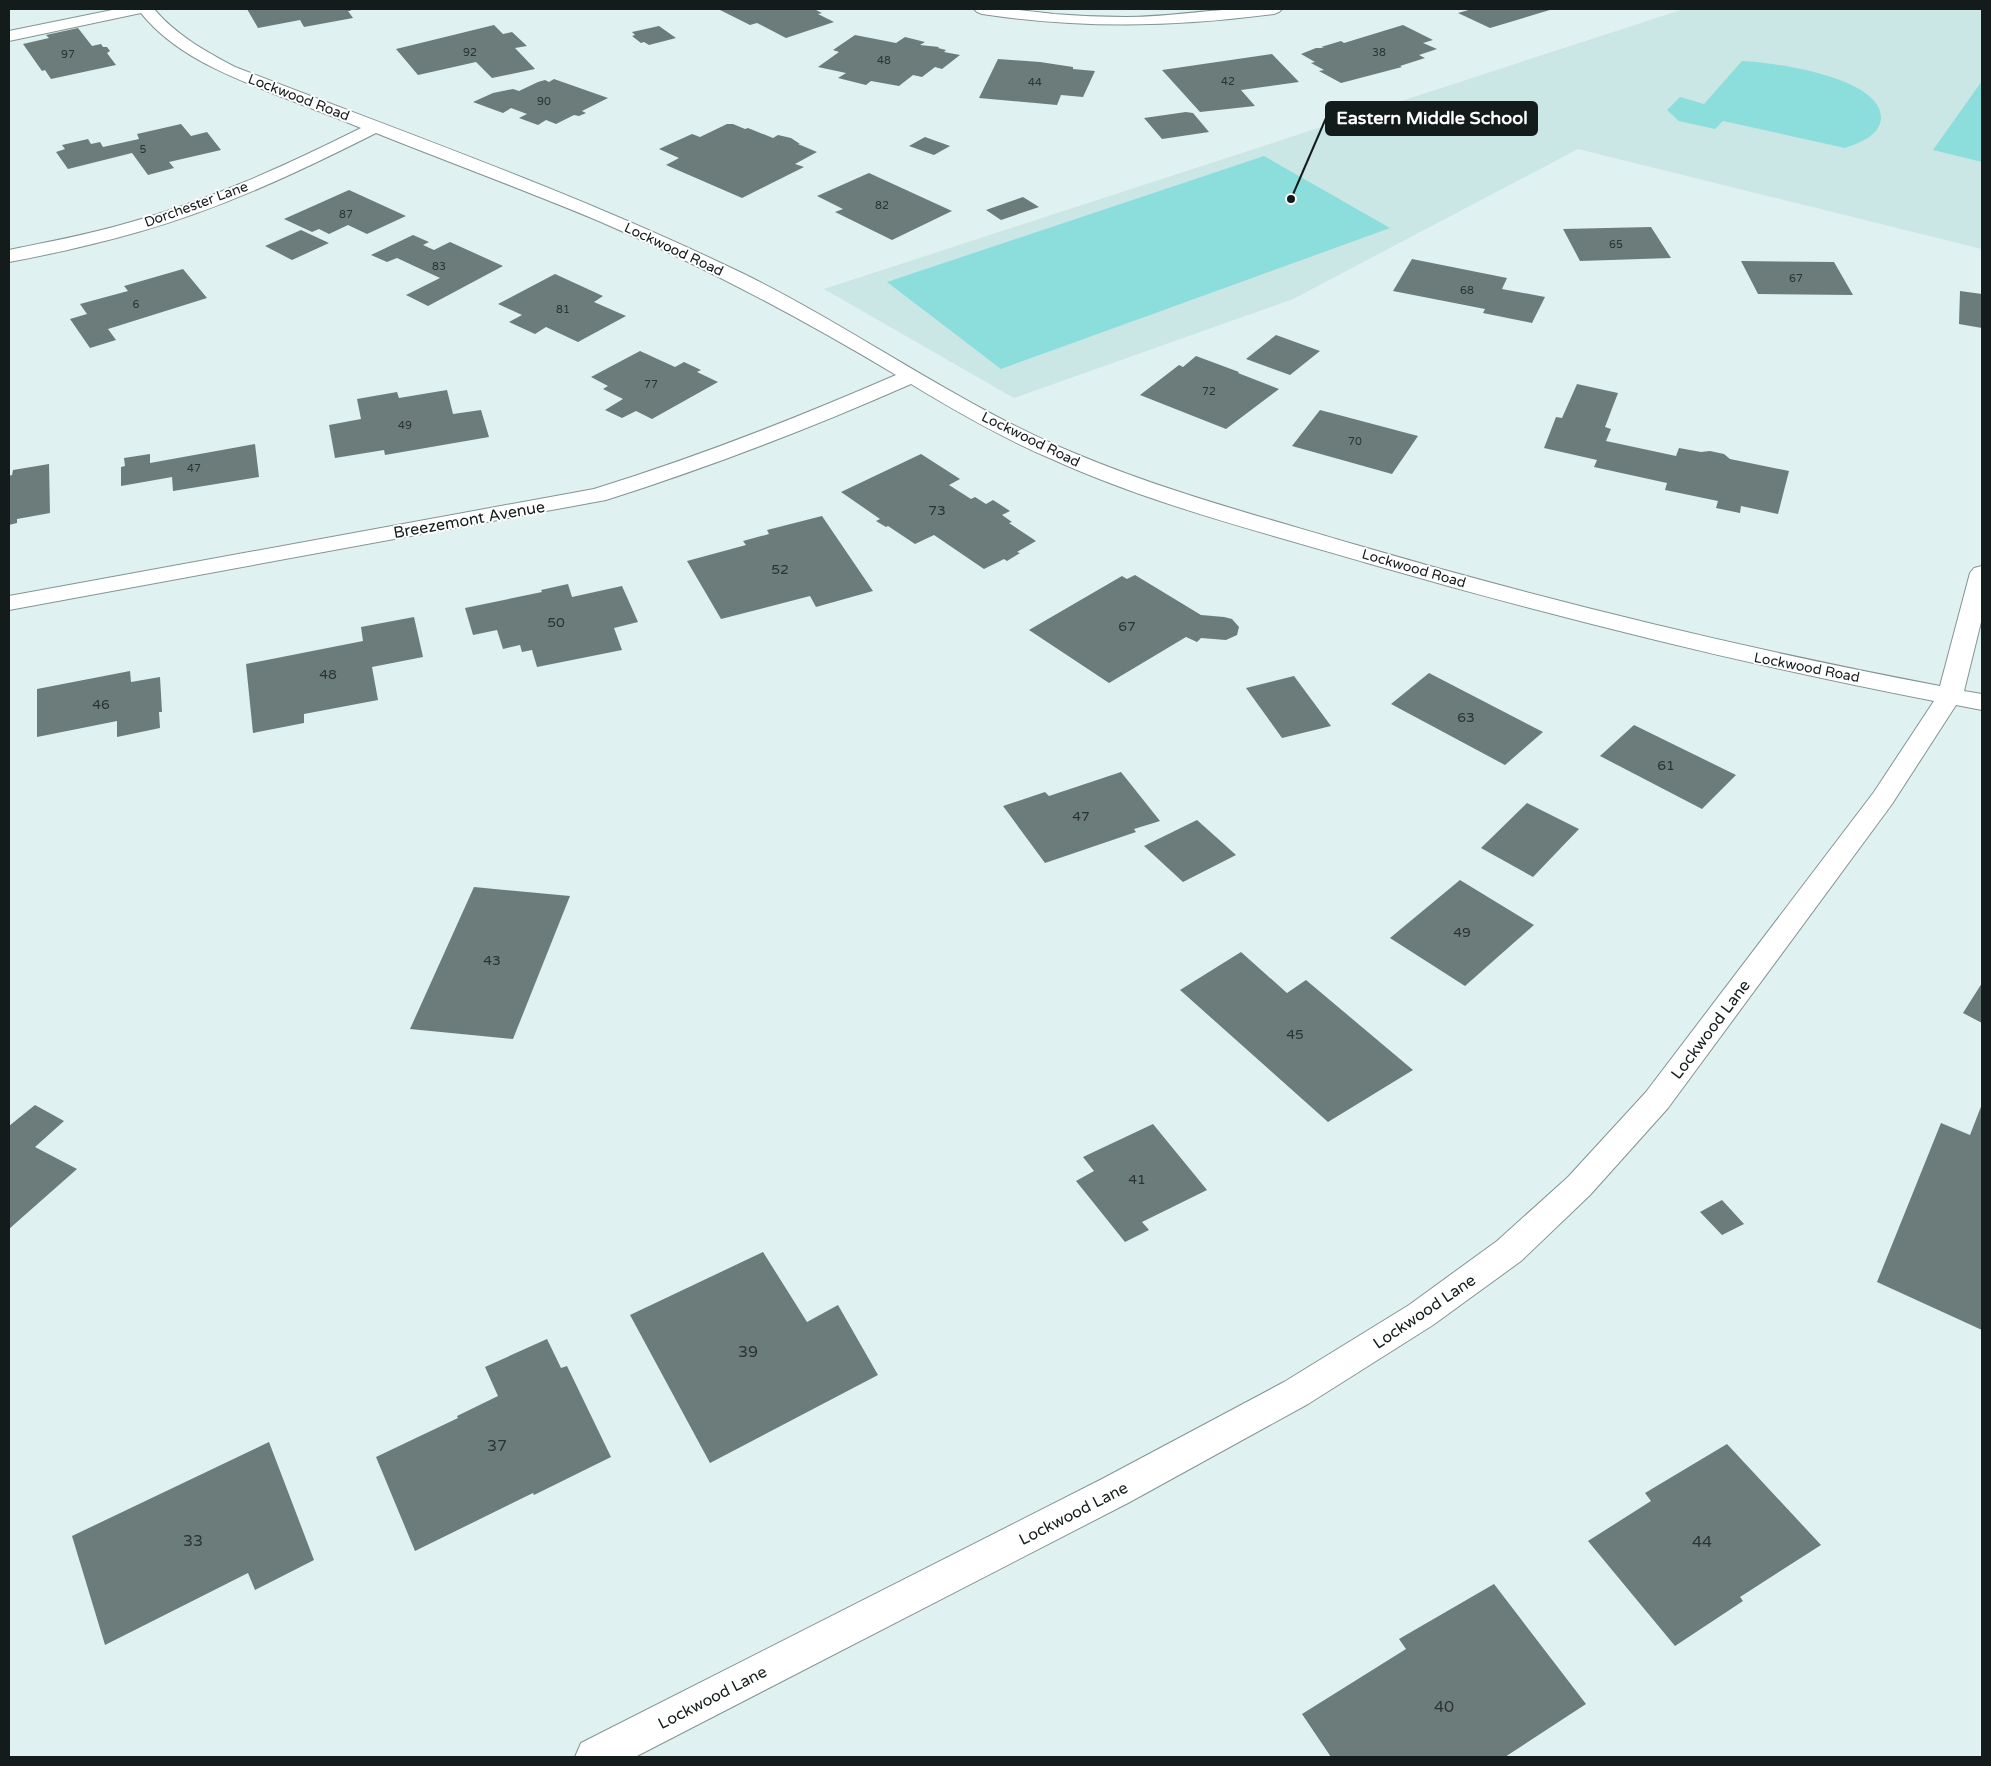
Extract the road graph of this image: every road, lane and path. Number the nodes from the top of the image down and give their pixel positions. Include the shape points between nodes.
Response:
1 (138, 9) edge
2 (146, 9) edge
3 (982, 9) edge
4 (1274, 9) edge
5 (9, 36) edge
6 (374, 126) junction
7 (9, 256) edge
8 (912, 376) junction
9 (1982, 574) edge
10 (9, 603) edge
11 (1950, 696) junction
12 (1982, 702) edge
13 (595, 1757) edge

1 - 5 street
2 - 6 street, Lockwood Road via 174,38 200,55 246,77
3 - 4 street via 1044,19 1122,22 1177,21
6 - 7 street, Dorchester Lane via 251,185 195,207 132,228
6 - 8 street, Lockwood Road via 670,246 820,321
8 - 10 street, Breezemont Avenue via 733,451 598,495
8 - 11 street, Lockwood Road via 990,421 1061,455 1159,493 1214,510 1403,566 1644,631 1766,660
9 - 11 street, Lockwood Lane
11 - 12 street, Lockwood Road
11 - 13 street, Lockwood Lane via 1883,798 1657,1100 1579,1186 1509,1251 1421,1315 1296,1393 1115,1491

